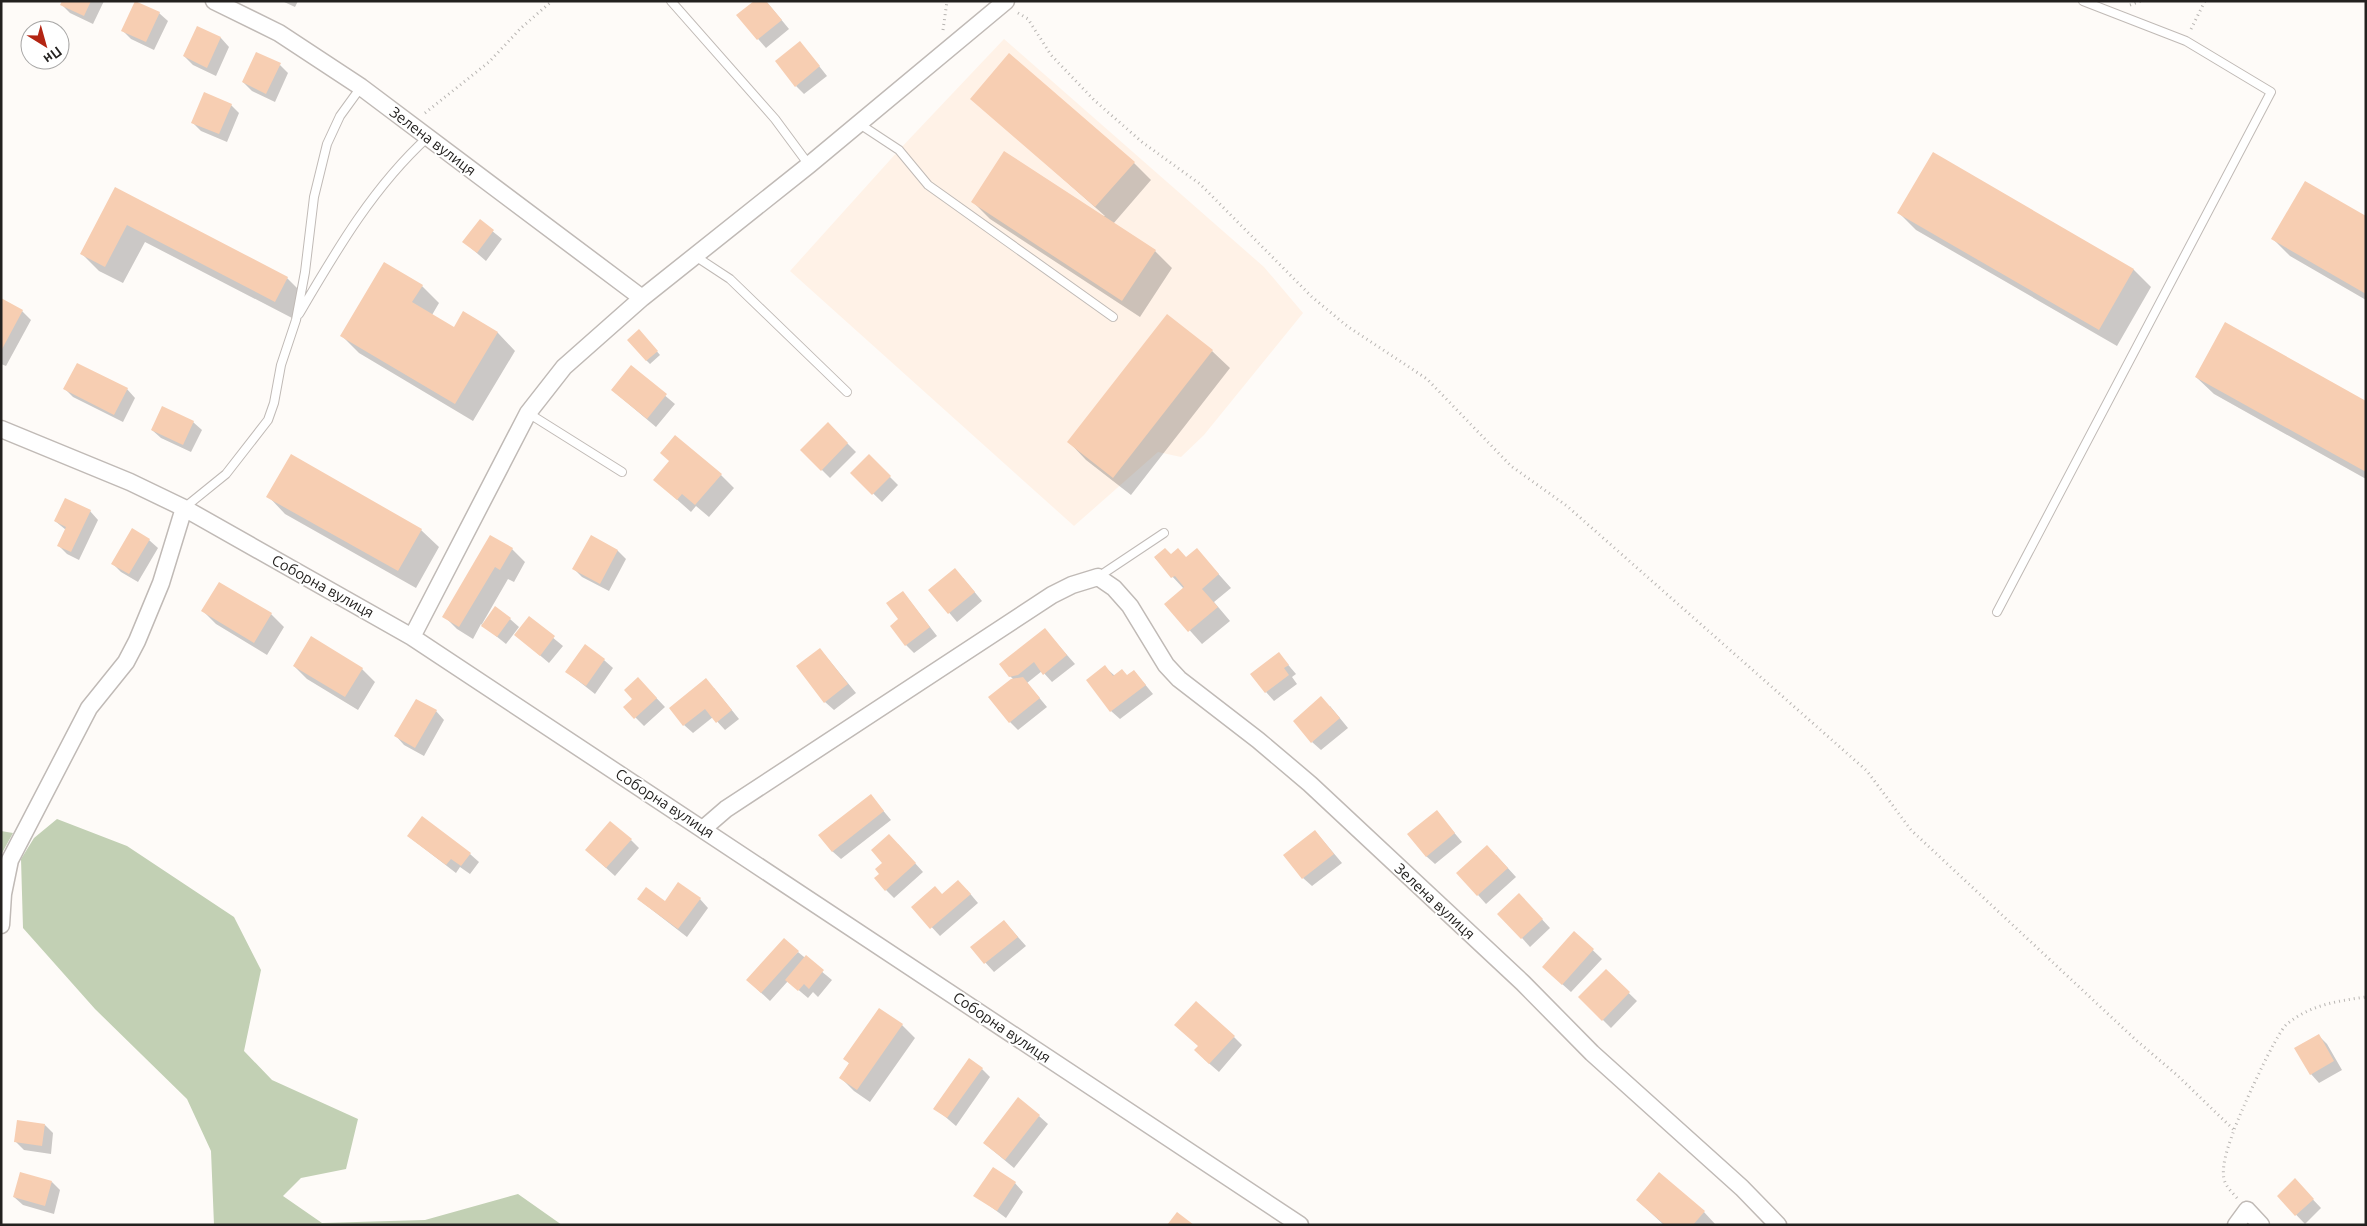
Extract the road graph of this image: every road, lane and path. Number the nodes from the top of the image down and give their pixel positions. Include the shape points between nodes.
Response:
1 (214, 1) edge
2 (552, 1) edge
3 (671, 1) edge
4 (2083, 1) edge
5 (2204, 1) edge
6 (1002, 2) edge
7 (2186, 41) junction
8 (361, 87) junction
9 (858, 123) junction
10 (411, 124) junction
11 (428, 137) junction
12 (809, 165) junction
13 (695, 256) junction
14 (642, 298) junction
15 (1113, 318) dead end
16 (296, 320) junction
17 (847, 392) dead end
18 (528, 413) junction
19 (1, 429) edge
20 (622, 472) dead end
21 (184, 508) junction
22 (1164, 534) dead end
23 (1098, 577) junction
24 (1997, 612) dead end
25 (412, 637) junction
26 (704, 828) junction
27 (1, 925) edge
28 (2366, 998) edge
29 (2234, 1130) junction
30 (2247, 1210) junction
31 (1300, 1225) edge
32 (1778, 1225) edge
33 (2236, 1225) edge
34 (2261, 1225) edge

1 - 8 street, Зелена вулиця via 279,33
2 - 10 path via 489,62
3 - 12 lane via 775,119
4 - 7 lane
5 - 7 path
6 - 9 street
6 - 29 path via 1028,19 1051,56 1094,100 1142,142 1200,184 1312,297 1347,326 1427,379 1511,466 1567,506 1867,771 1911,830
7 - 24 lane via 2271,92
8 - 10 street, Зелена вулиця
8 - 16 lane via 340,116 327,144 314,197
9 - 12 street
9 - 15 lane via 899,150 928,185
10 - 11 street, Зелена вулиця
11 - 14 street, Зелена вулиця
11 - 16 lane via 402,160 376,193
12 - 13 street
13 - 14 street
13 - 17 lane via 730,279
14 - 18 street via 564,366
16 - 21 lane via 268,420 226,474
18 - 20 lane
18 - 25 street
19 - 21 street, Соборна вулиця
21 - 25 street, Соборна вулиця
21 - 27 street via 161,583 137,641 126,662 89,708 10,860
22 - 23 lane
23 - 26 street via 1072,584 1052,595 726,809
23 - 32 street, Зелена вулиця via 1114,588 1130,606 1166,665 1179,679 1310,784
25 - 26 street, Соборна вулиця
26 - 31 street, Соборна вулиця
28 - 29 path via 2334,1001 2308,1011 2286,1025
29 - 30 path via 2224,1163 2224,1178 2228,1188
30 - 33 street
30 - 34 street

